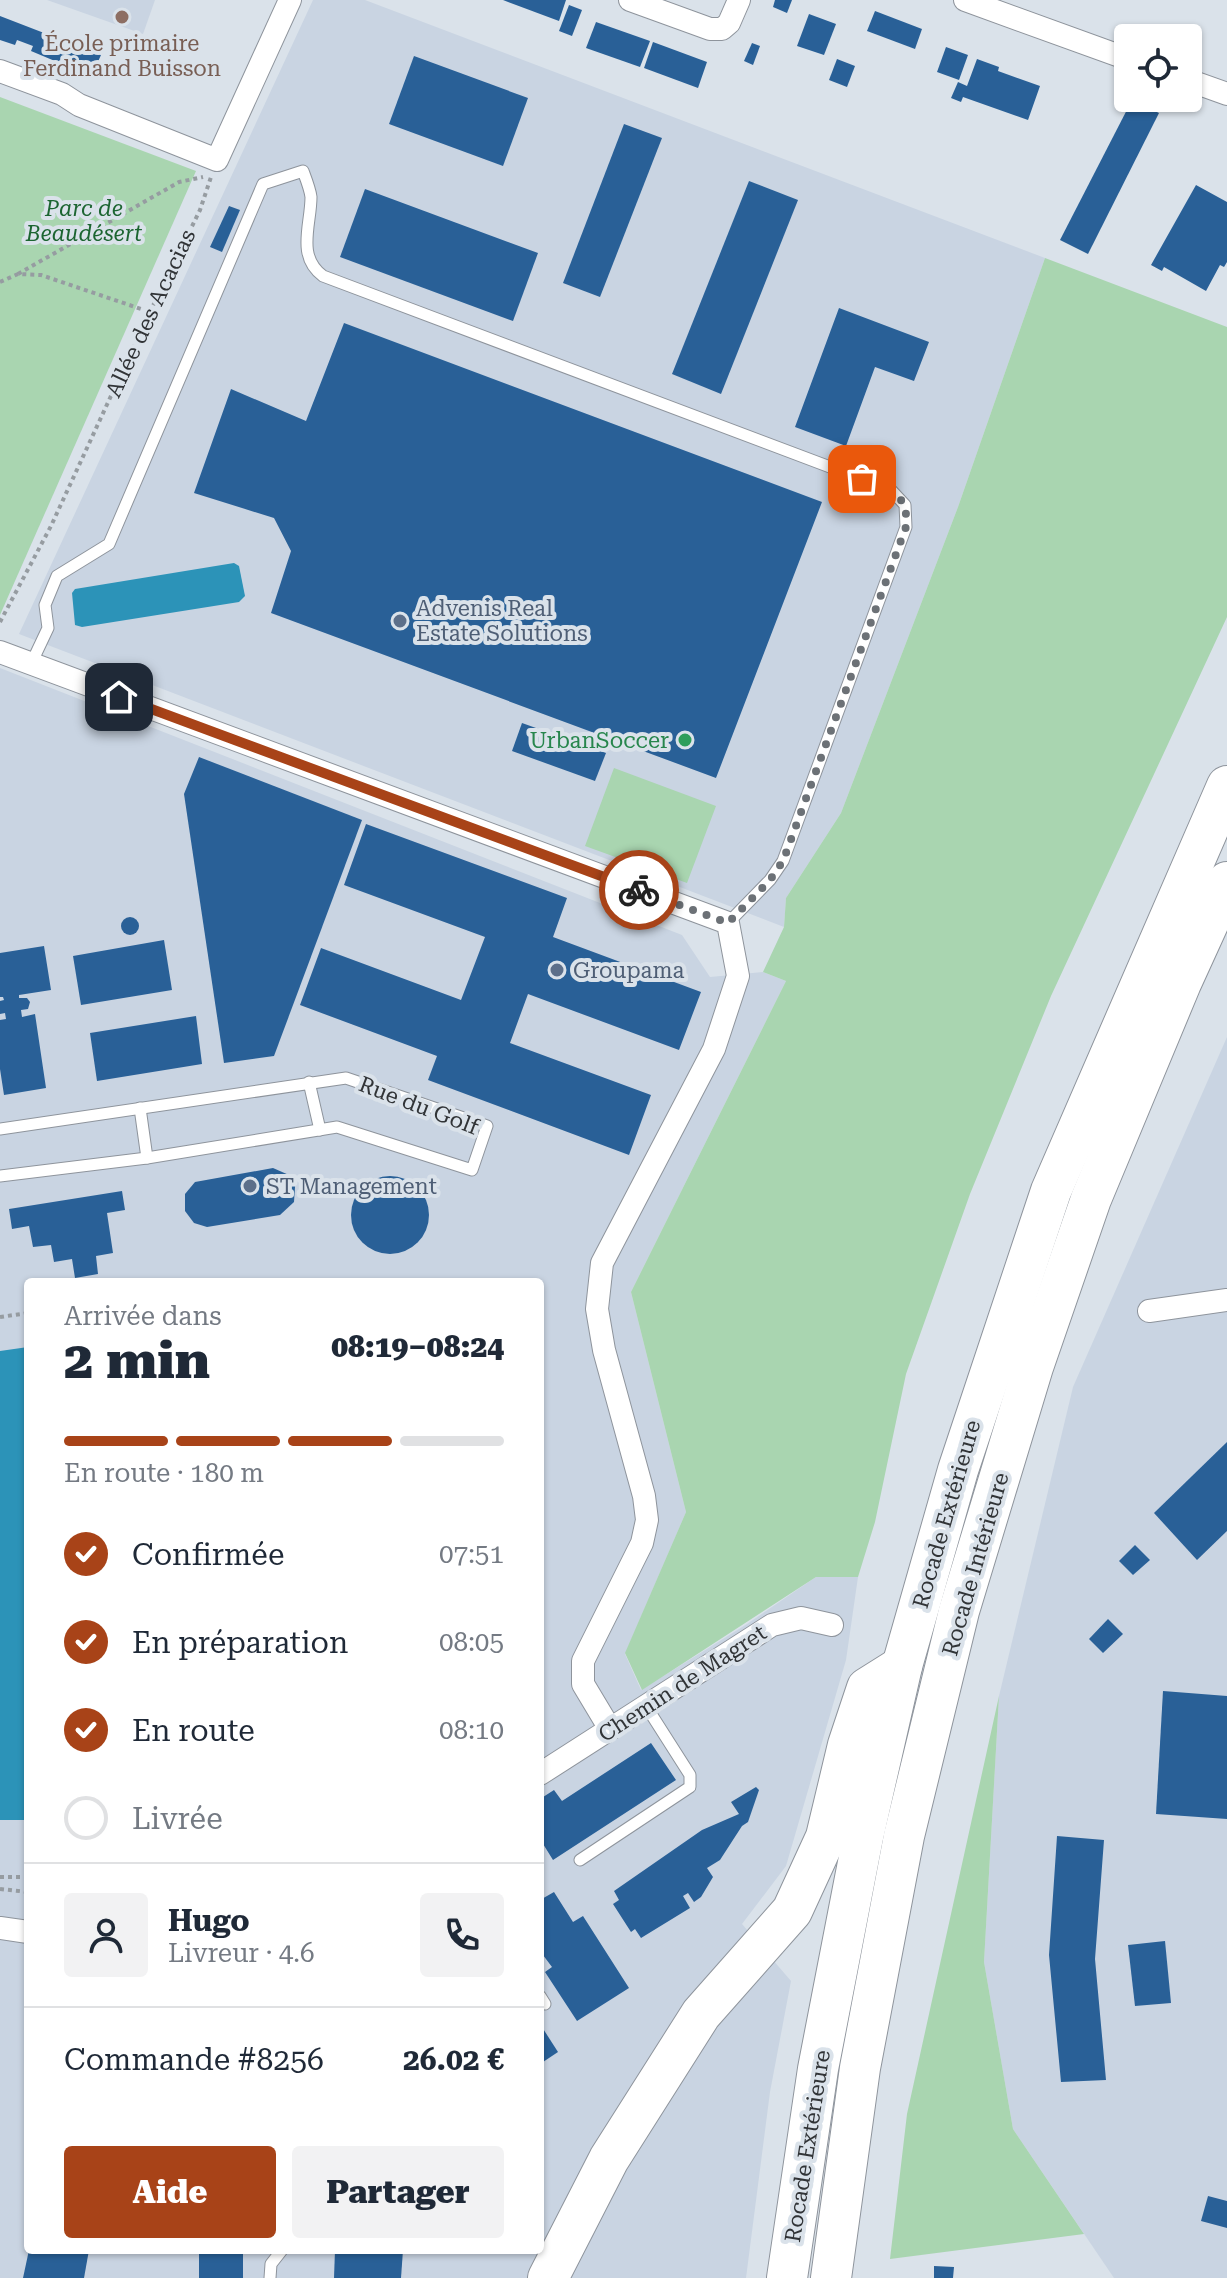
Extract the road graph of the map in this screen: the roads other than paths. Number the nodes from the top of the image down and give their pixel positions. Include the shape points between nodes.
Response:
1 (290, 0) edge
2 (630, 0) edge
3 (739, 0) edge
4 (974, 2) edge
5 (1114, 54) edge
6 (0, 71) edge
7 (1202, 85) edge
8 (1227, 94) edge
9 (0, 652) edge
10 (31, 664) junction
11 (1226, 782) edge
12 (1227, 882) edge
13 (728, 923) junction
14 (309, 1082) junction
15 (140, 1108) junction
16 (0, 1129) edge
17 (320, 1130) junction
18 (147, 1158) junction
19 (0, 1176) edge
20 (1227, 1300) edge
21 (1149, 1311) dead end
22 (832, 1625) dead end
23 (902, 1666) junction
24 (646, 1706) junction
25 (610, 1729) junction
26 (544, 1771) edge
27 (580, 1860) dead end
28 (0, 1928) edge
29 (24, 1931) edge
30 (279, 2254) edge
31 (787, 2276) edge
32 (270, 2278) edge
33 (548, 2278) edge
34 (831, 2278) edge

1 - 6 street via 214,168 62,94
2 - 3 street via 710,29 729,23
4 - 5 street
7 - 8 street
9 - 10 street
10 - 13 street
10 - 13 lane via 48,628 45,605 57,576 109,544 263,184 303,171 311,194 306,250 313,269 323,276 891,490 905,505 906,527 783,861
11 - 23 highway, Rocade Extérieure via 1051,1191 958,1470
12 - 34 highway, Rocade Intérieure via 1091,1199 959,1611 898,1867 860,2068
13 - 25 street via 738,976 714,1049 602,1263 597,1309 604,1350 647,1520 642,1543 583,1661 583,1684
14 - 15 lane, Rue du Golf
14 - 17 lane
14 - 17 lane, Rue du Golf via 346,1078 487,1126 472,1170 337,1127
15 - 16 lane, Rue du Golf
15 - 18 lane
17 - 18 lane
18 - 19 lane
20 - 21 street
22 - 24 street, Chemin de Magret via 801,1618 772,1625
23 - 31 highway, Rocade Extérieure via 818,2069
23 - 33 highway via 867,1688 826,1837 792,1911 701,2014 609,2159
24 - 25 street, Chemin de Magret
24 - 27 lane via 690,1775 690,1787
25 - 26 street, Chemin de Magret
28 - 29 street
30 - 32 lane

